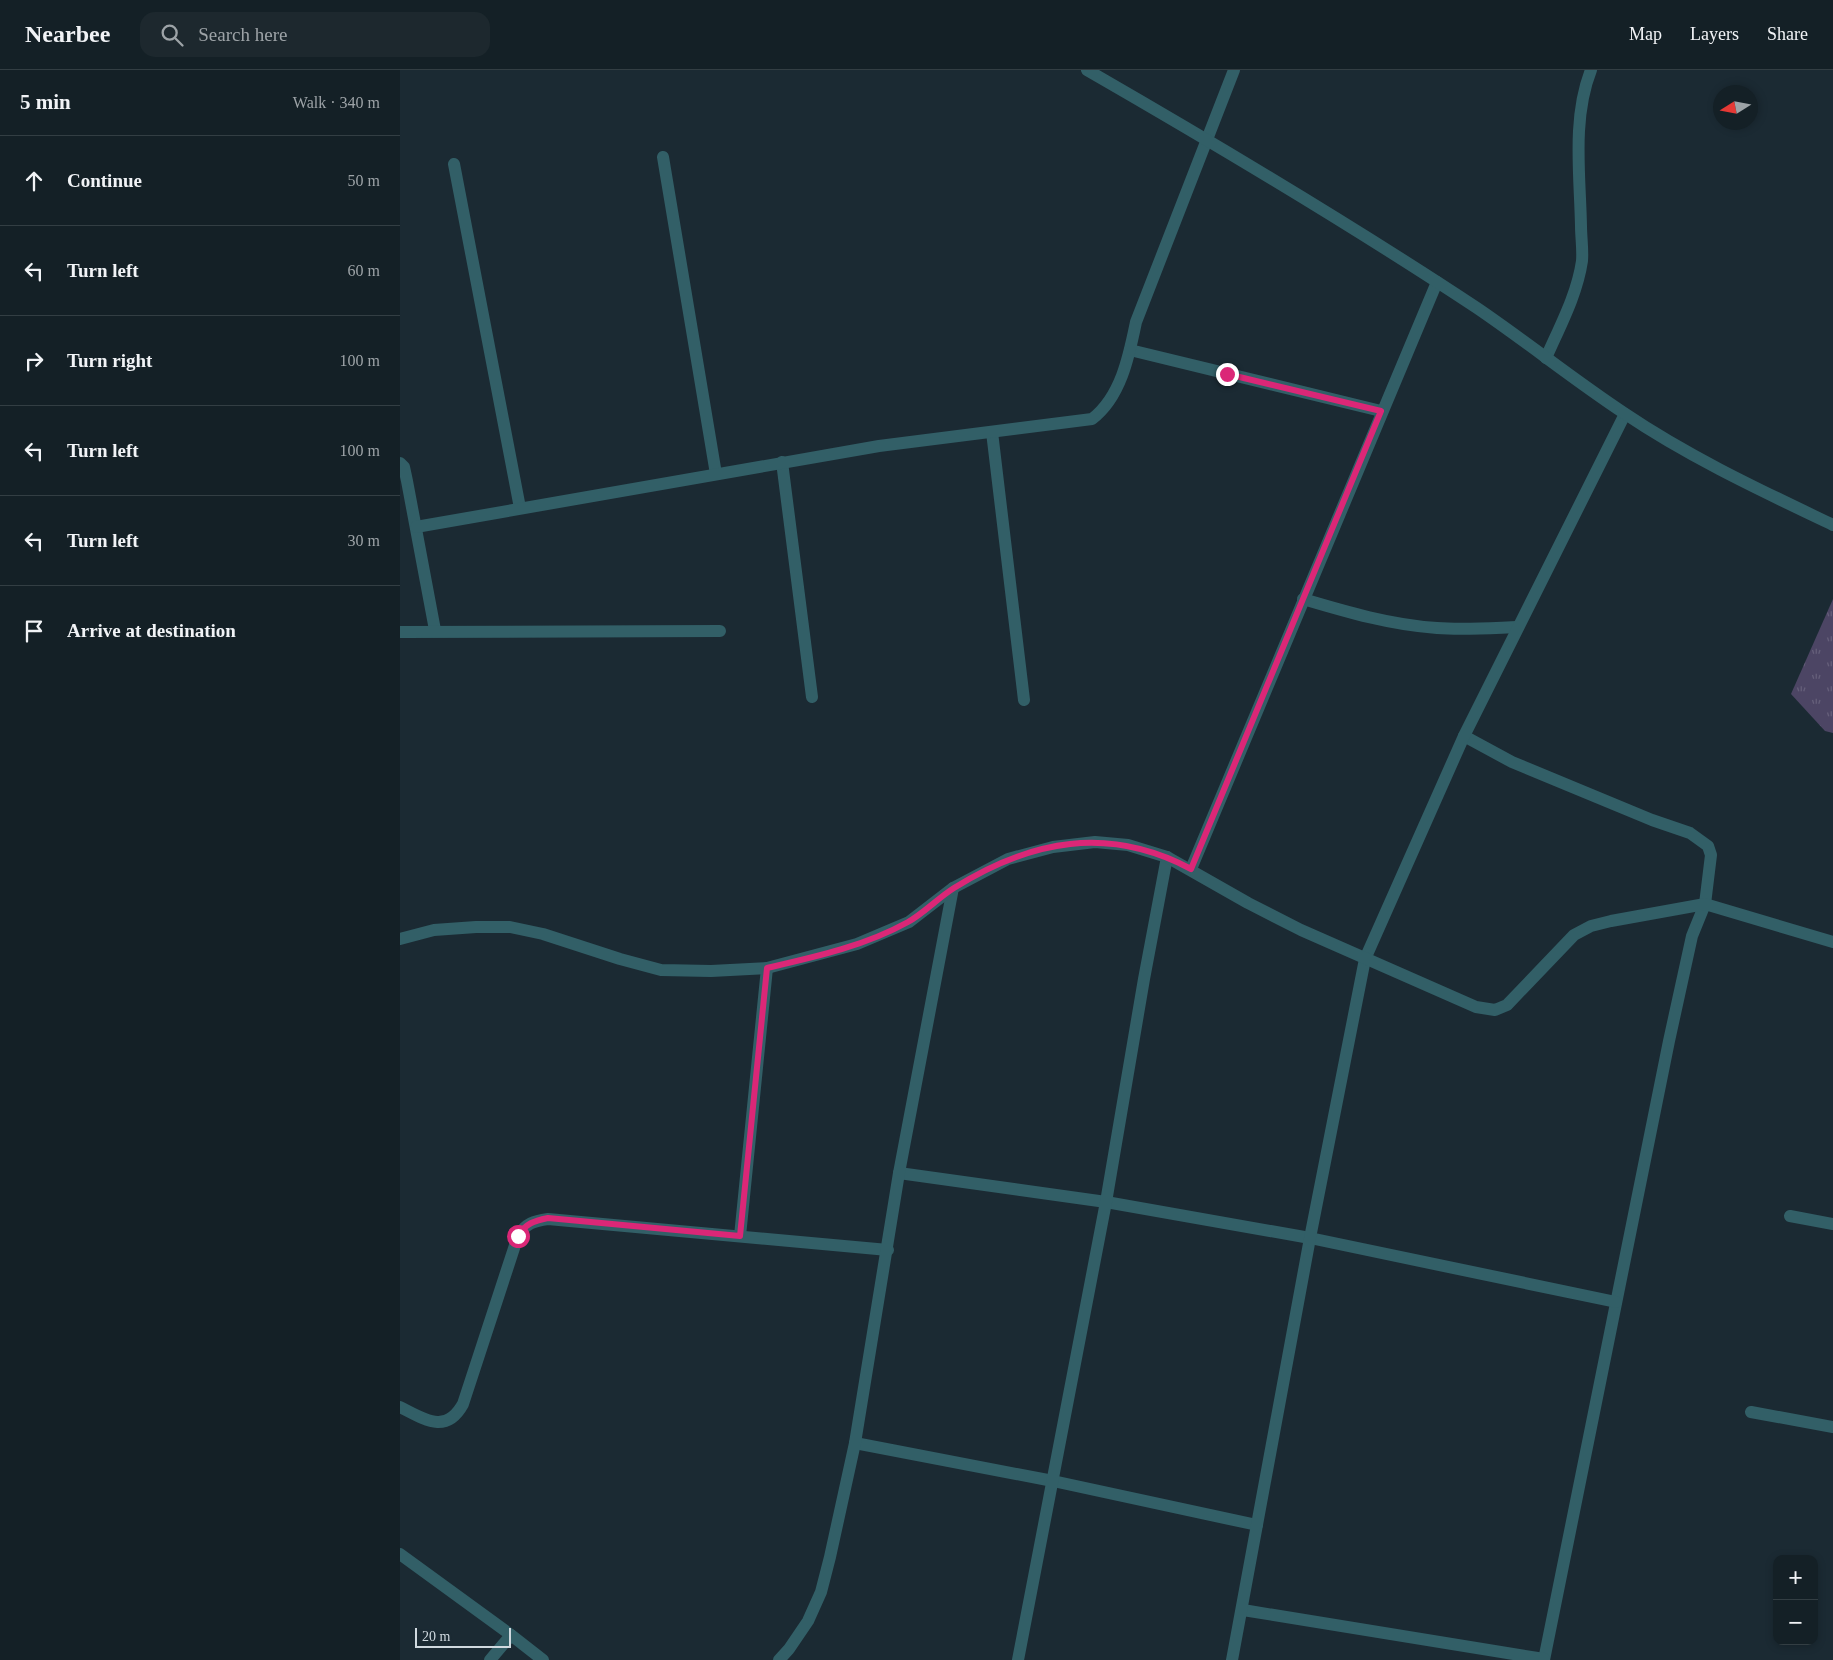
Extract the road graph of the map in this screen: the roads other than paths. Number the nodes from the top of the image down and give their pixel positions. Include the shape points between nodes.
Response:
1 (1087, 70) edge
2 (1234, 70) edge
3 (1591, 70) edge
4 (1206, 138) junction
5 (663, 157) dead end
6 (454, 164) dead end
7 (1437, 282) junction
8 (1130, 350) junction
9 (1546, 358) junction
10 (1381, 411) junction
11 (1625, 414) junction
12 (992, 432) junction
13 (782, 462) junction
14 (400, 463) edge
15 (716, 474) junction
16 (520, 508) junction
17 (1833, 525) edge
18 (416, 527) junction
19 (1303, 600) junction
20 (1518, 627) junction
21 (435, 630) junction
22 (720, 631) dead end
23 (400, 632) edge
24 (812, 697) dead end
25 (1024, 700) dead end
26 (1464, 736) junction
27 (1167, 857) junction
28 (1191, 869) junction
29 (953, 888) junction
30 (1705, 904) junction
31 (400, 939) edge
32 (1833, 942) edge
33 (1365, 959) junction
34 (767, 968) junction
35 (899, 1173) junction
36 (1106, 1202) junction
37 (1790, 1216) dead end
38 (1833, 1224) edge
39 (740, 1236) junction
40 (1310, 1238) junction
41 (888, 1250) junction
42 (1616, 1302) junction
43 (400, 1407) edge
44 (1751, 1412) dead end
45 (1833, 1427) edge
46 (855, 1443) junction
47 (1053, 1480) junction
48 (1257, 1525) junction
49 (400, 1554) edge
50 (1243, 1610) junction
51 (511, 1635) junction
52 (490, 1660) edge
53 (544, 1660) edge
54 (779, 1660) edge
55 (1018, 1660) edge
56 (1232, 1660) edge
57 (1544, 1660) edge

1 - 4 street
2 - 4 street
3 - 9 street via 1584,88 1580,116 1582,259 1569,308
4 - 7 street
4 - 8 street via 1136,322
5 - 15 street
6 - 16 street
7 - 9 street
7 - 10 street
8 - 10 street
8 - 12 street via 1113,397 1092,419
9 - 11 street
10 - 19 street
11 - 17 street via 1735,477
11 - 20 street
12 - 13 street
12 - 25 street
13 - 15 street
13 - 24 street
14 - 18 street via 404,467
15 - 16 street
16 - 18 street
18 - 21 street
19 - 20 street via 1407,625
19 - 28 street
20 - 26 street
21 - 22 street
21 - 23 street
26 - 30 street via 1512,762 1702,840 1711,855
26 - 33 street
27 - 28 street
27 - 29 street via 1128,845 1095,842 1053,847 1008,859
27 - 36 street
28 - 33 street via 1248,903
29 - 34 street via 909,922 857,944
29 - 35 street
30 - 32 street
30 - 33 street via 1591,926 1574,935 1506,1005 1495,1010 1476,1007
30 - 42 street via 1692,936
31 - 34 street via 434,930 510,927 661,970
33 - 40 street
34 - 39 street
35 - 36 street
35 - 41 street
36 - 40 street
36 - 47 street
37 - 38 street
39 - 41 street
39 - 43 street via 548,1218 532,1221 518,1236 456,1417 444,1422 430,1422
40 - 42 street
40 - 48 street
41 - 46 street
42 - 57 street
44 - 45 street
46 - 47 street
46 - 54 street via 821,1592 808,1621
47 - 48 street
47 - 55 street
48 - 50 street
49 - 51 street
50 - 56 street
50 - 57 street
51 - 52 street
51 - 53 street

